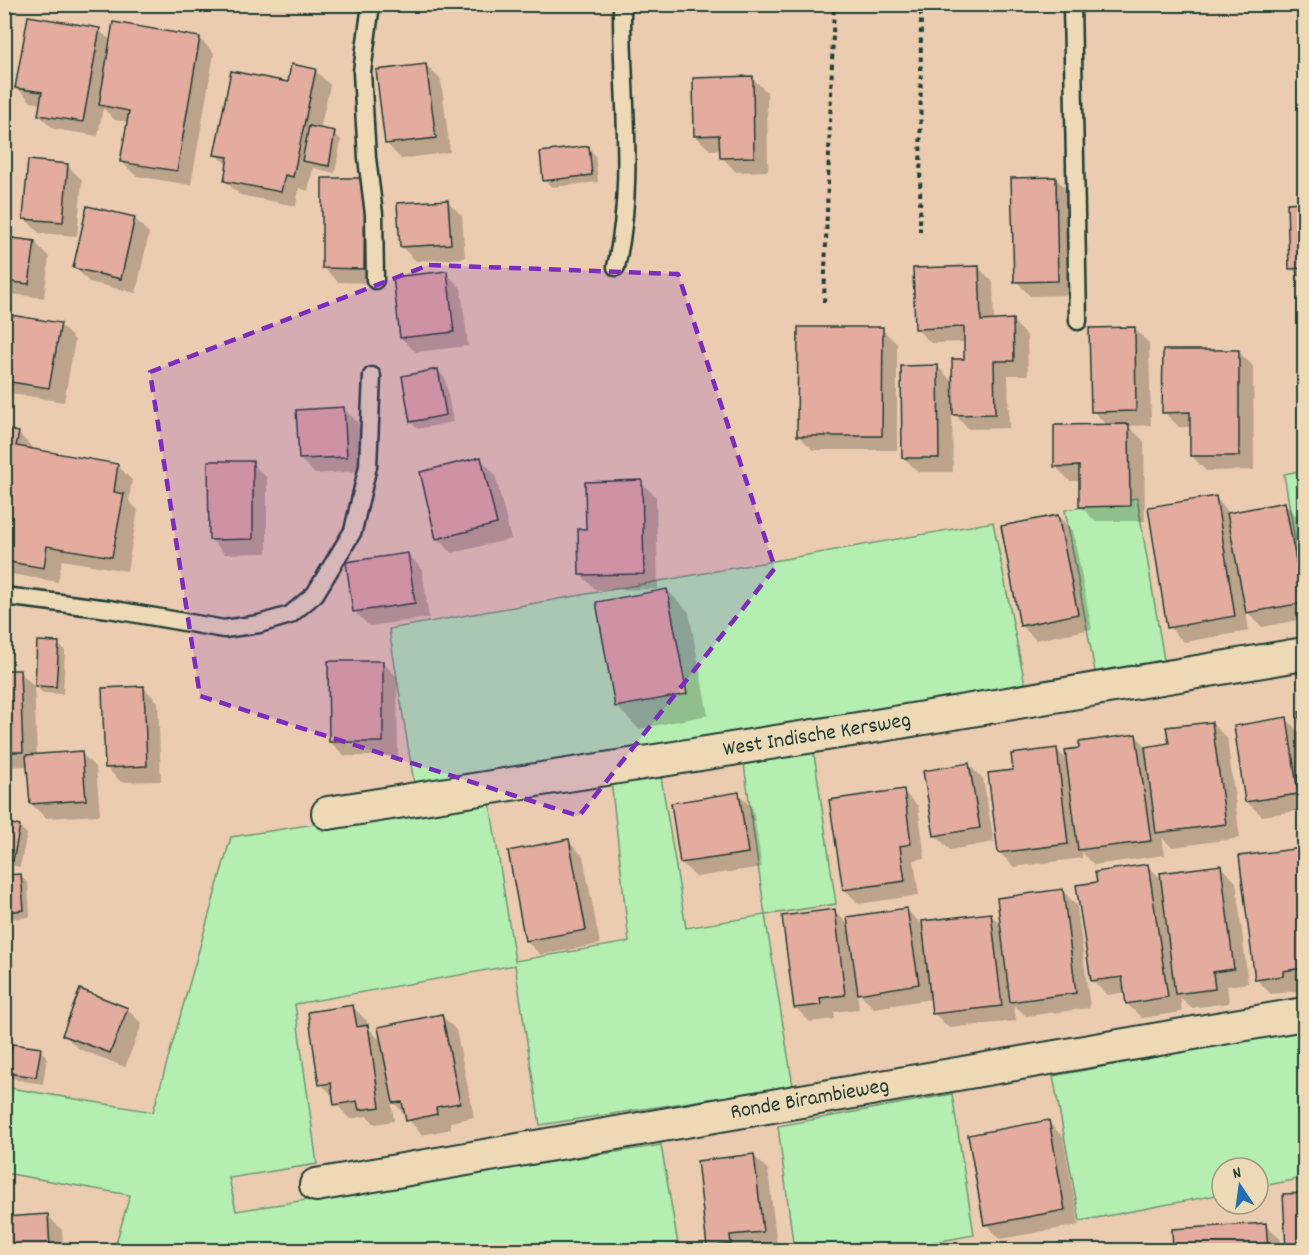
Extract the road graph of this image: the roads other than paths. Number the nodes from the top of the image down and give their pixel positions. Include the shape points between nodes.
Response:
1 (371, 4) edge
2 (622, 4) edge
3 (1072, 4) edge
4 (616, 267) dead end
5 (375, 280) dead end
6 (1078, 321) dead end
7 (372, 376) dead end
8 (4, 596) edge
9 (1305, 654) edge
10 (328, 813) dead end
11 (1305, 1014) edge
12 (316, 1185) dead end

1 - 5 lane via 362,72 374,214
2 - 4 lane via 627,156 624,232
3 - 6 lane
7 - 8 lane via 368,466 352,531 315,594 290,615 224,629
9 - 10 street, West Indische Kersweg
11 - 12 street, Ronde Birambieweg

